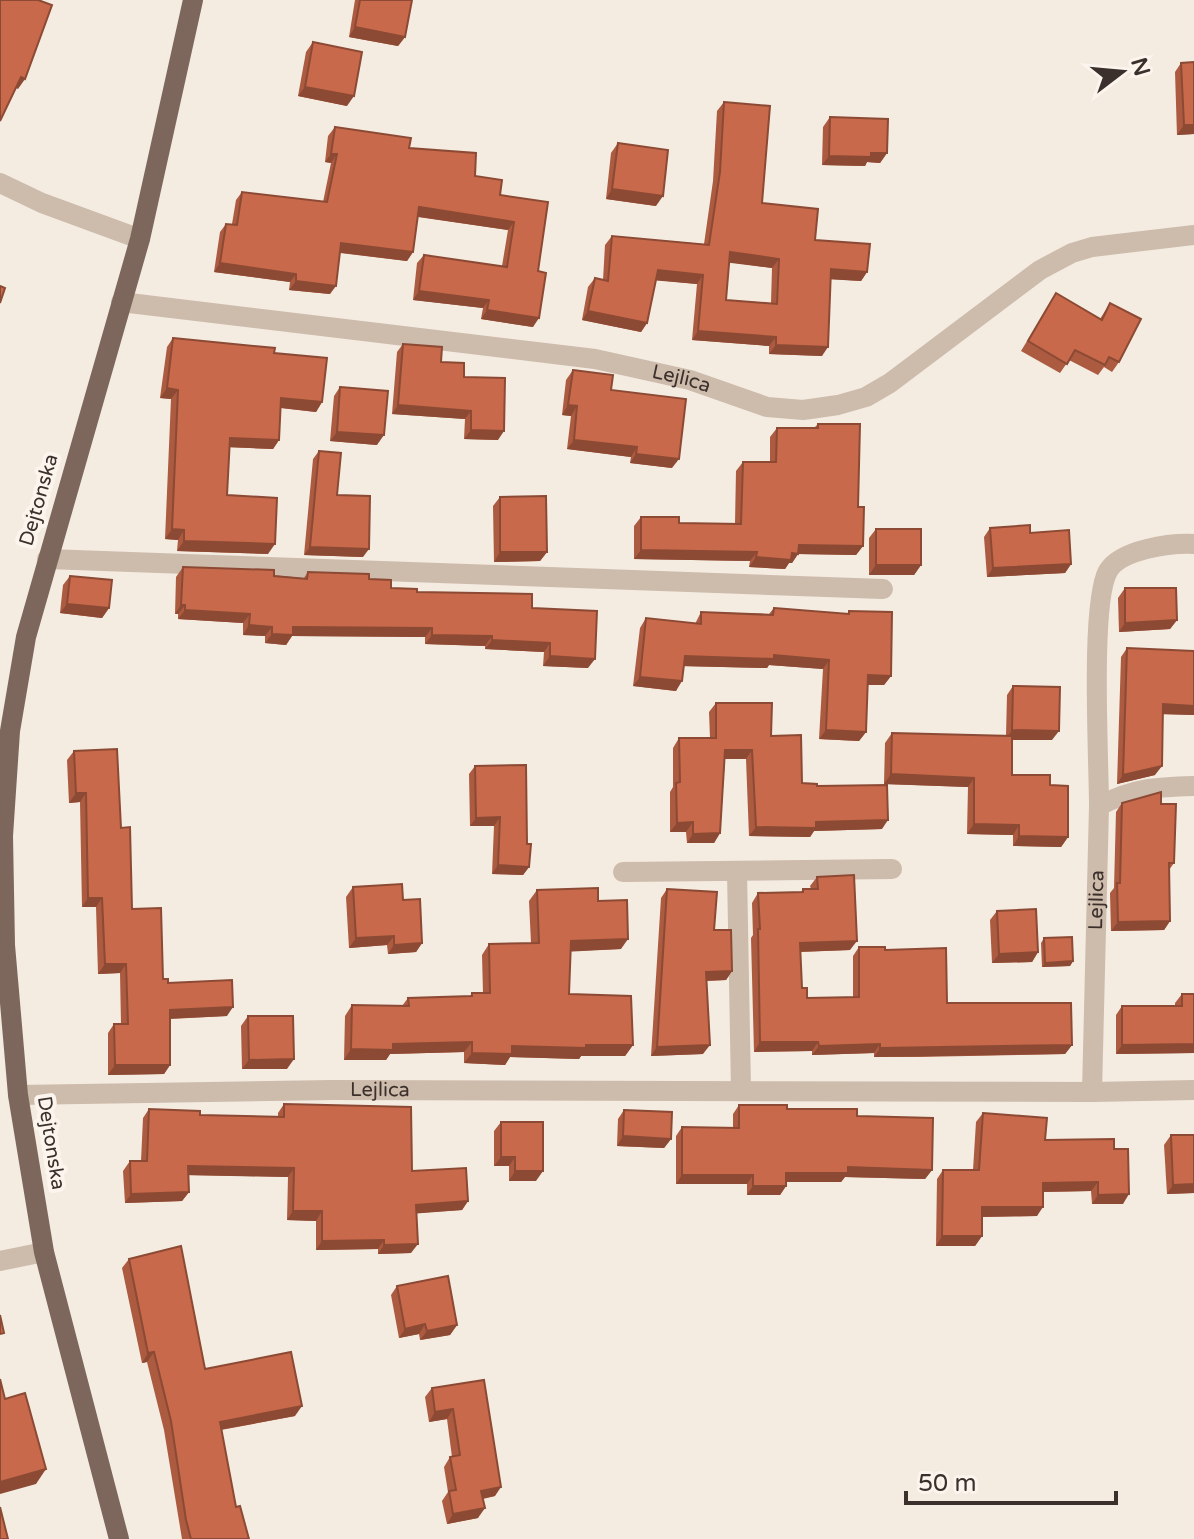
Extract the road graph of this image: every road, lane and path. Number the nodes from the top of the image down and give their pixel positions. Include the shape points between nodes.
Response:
1 (193, 0) edge
2 (0, 183) edge
3 (1194, 235) edge
4 (140, 239) junction
5 (121, 302) junction
6 (1194, 544) edge
7 (47, 559) junction
8 (883, 589) dead end
9 (1194, 786) edge
10 (1099, 806) junction
11 (892, 869) dead end
12 (737, 871) junction
13 (623, 872) dead end
14 (741, 1090) junction
15 (1194, 1090) edge
16 (1092, 1092) junction
17 (18, 1095) junction
18 (44, 1252) junction
19 (0, 1261) edge
20 (119, 1539) edge

1 - 4 main road, Dejtonska
2 - 4 street
3 - 5 street, Lejlica via 1072,253 1040,270 890,383 866,397 803,410 767,407 690,380 595,359
4 - 5 main road, Dejtonska
5 - 7 main road, Dejtonska
6 - 10 street, Lejlica via 1153,547 1122,558 1109,569 1103,585
7 - 8 street
7 - 17 main road, Dejtonska via 26,637 10,731 3,836 5,945
9 - 10 street via 1146,788
10 - 16 street, Lejlica
11 - 12 street
12 - 13 street
12 - 14 street
14 - 16 street, Lejlica
14 - 17 street, Lejlica
15 - 16 street, Lejlica
17 - 18 main road, Dejtonska
18 - 19 street
18 - 20 main road, Dejtonska

